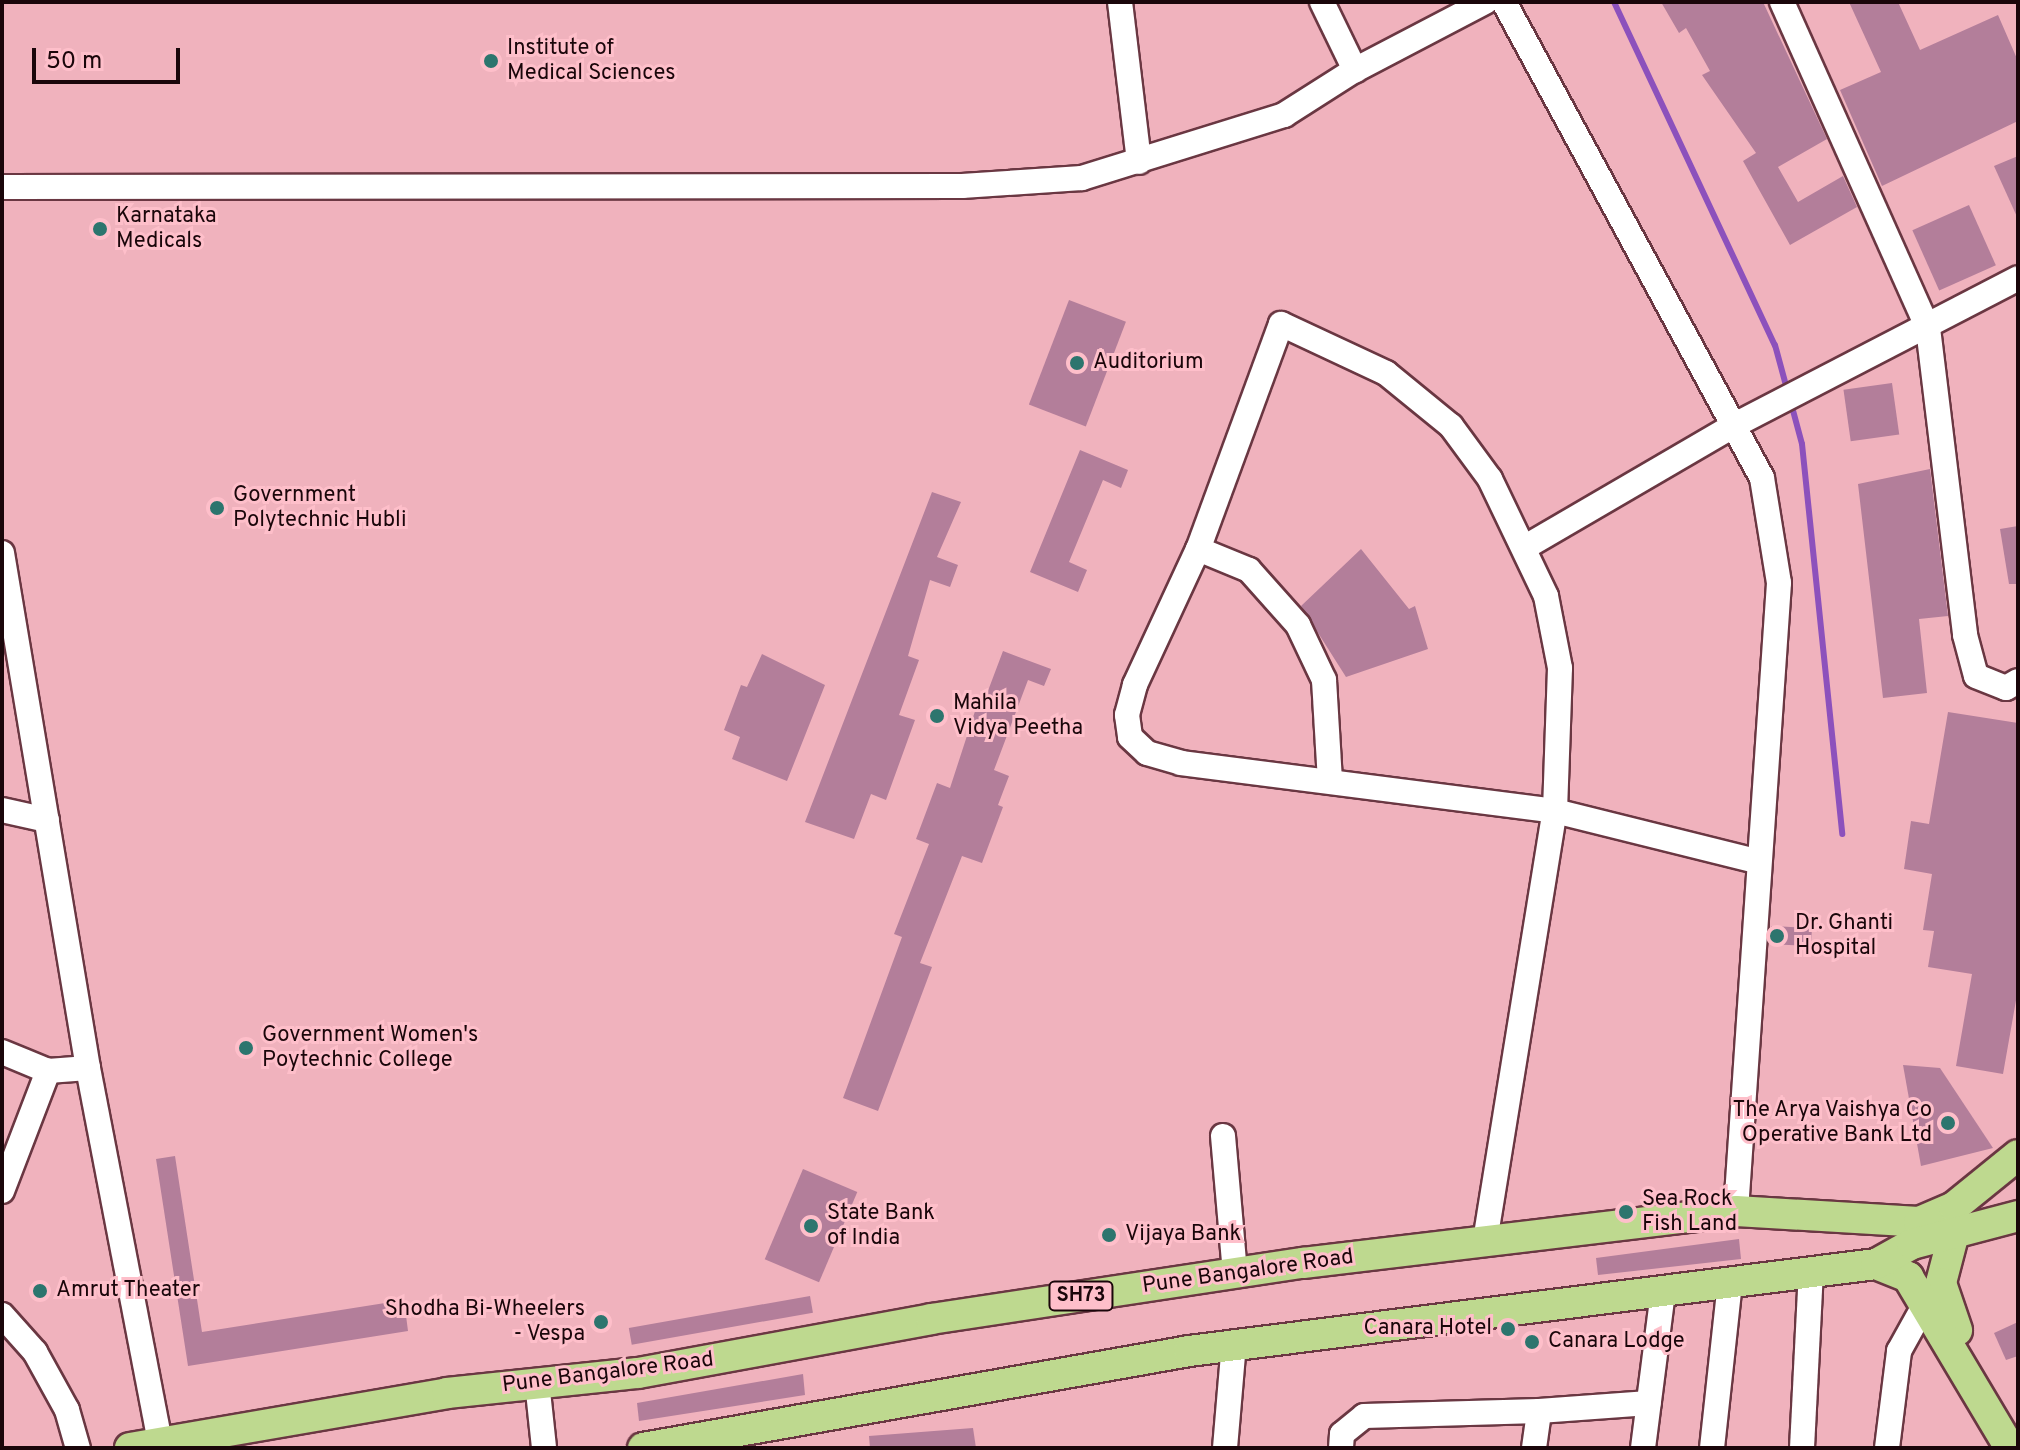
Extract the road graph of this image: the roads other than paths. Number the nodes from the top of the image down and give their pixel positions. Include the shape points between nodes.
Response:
1 (1120, 2) edge
2 (1322, 2) edge
3 (1485, 2) edge
4 (1504, 2) edge
5 (1782, 2) edge
6 (1355, 70) junction
7 (1139, 162) junction
8 (2, 187) edge
9 (2018, 278) edge
10 (1928, 328) junction
11 (1733, 426) junction
12 (1527, 546) junction
13 (1198, 549) junction
14 (2, 553) edge
15 (2018, 681) edge
16 (1330, 780) junction
17 (2, 810) edge
18 (1555, 811) junction
19 (47, 820) junction
20 (1756, 861) junction
21 (2, 1052) edge
22 (88, 1068) junction
23 (48, 1071) junction
24 (1223, 1136) dead end
25 (2018, 1155) edge
26 (2, 1191) edge
27 (1736, 1211) junction
28 (2018, 1216) edge
29 (1916, 1233) junction
30 (1954, 1233) junction
31 (1485, 1241) junction
32 (1876, 1264) junction
33 (1811, 1273) junction
34 (1235, 1274) junction
35 (1730, 1283) junction
36 (1663, 1292) junction
37 (2, 1315) edge
38 (1938, 1316) junction
39 (1234, 1344) junction
40 (537, 1382) junction
41 (1649, 1403) junction
42 (1539, 1411) junction
43 (2018, 1423) edge
44 (160, 1442) junction
45 (78, 1448) edge
46 (130, 1448) edge
47 (544, 1448) edge
48 (643, 1448) edge
49 (1225, 1448) edge
50 (1341, 1448) edge
51 (1534, 1448) edge
52 (1643, 1448) edge
53 (1712, 1448) edge
54 (1802, 1448) edge
55 (1887, 1448) edge
56 (2010, 1448) edge

1 - 7 street
2 - 6 street
3 - 6 street
4 - 11 street
5 - 10 street
6 - 7 street via 1284,115
7 - 8 street via 1082,178 962,186
9 - 10 street
10 - 11 street
10 - 15 street via 1965,635 1976,676 2006,688
11 - 12 street
11 - 20 street via 1762,478 1779,583
12 - 13 street via 1451,426 1386,373 1281,324
12 - 18 street via 1546,596 1560,668
13 - 16 street via 1249,570 1298,625 1324,680
13 - 16 street via 1135,685 1127,715 1130,737 1147,753 1181,763
14 - 19 street
16 - 18 street
17 - 19 street
18 - 20 street
18 - 31 street
19 - 22 street
20 - 27 street
21 - 23 street
22 - 23 street
22 - 44 street
23 - 26 street
24 - 34 street
25 - 29 main road, Pune Bangalore Road / SH73
27 - 29 main road, Pune Bangalore Road / SH73
27 - 31 main road, Pune Bangalore Road / SH73
28 - 30 main road, Pune Bangalore Road / SH73
29 - 30 main road, Pune Bangalore Road / SH73
29 - 32 main road, Pune Bangalore Road / SH73
29 - 38 main road
30 - 38 main road
31 - 34 main road, Pune Bangalore Road / SH73
32 - 33 main road, Pune Bangalore Road / SH73
32 - 38 main road via 1900,1269
33 - 35 main road, Pune Bangalore Road / SH73
33 - 54 street
34 - 40 main road, Pune Bangalore Road / SH73 via 931,1319 638,1373
35 - 36 main road, Pune Bangalore Road / SH73
35 - 53 street
36 - 39 main road, Pune Bangalore Road / SH73
36 - 41 street
37 - 45 street via 35,1352 67,1410
38 - 43 main road
38 - 55 street via 1899,1351
38 - 56 main road
39 - 48 main road, Pune Bangalore Road / SH73
39 - 49 street
40 - 44 main road, Pune Bangalore Road / SH73
40 - 47 street
41 - 42 street
41 - 52 street
42 - 50 street via 1364,1416 1342,1434
42 - 51 street
44 - 46 main road, Pune Bangalore Road / SH73

